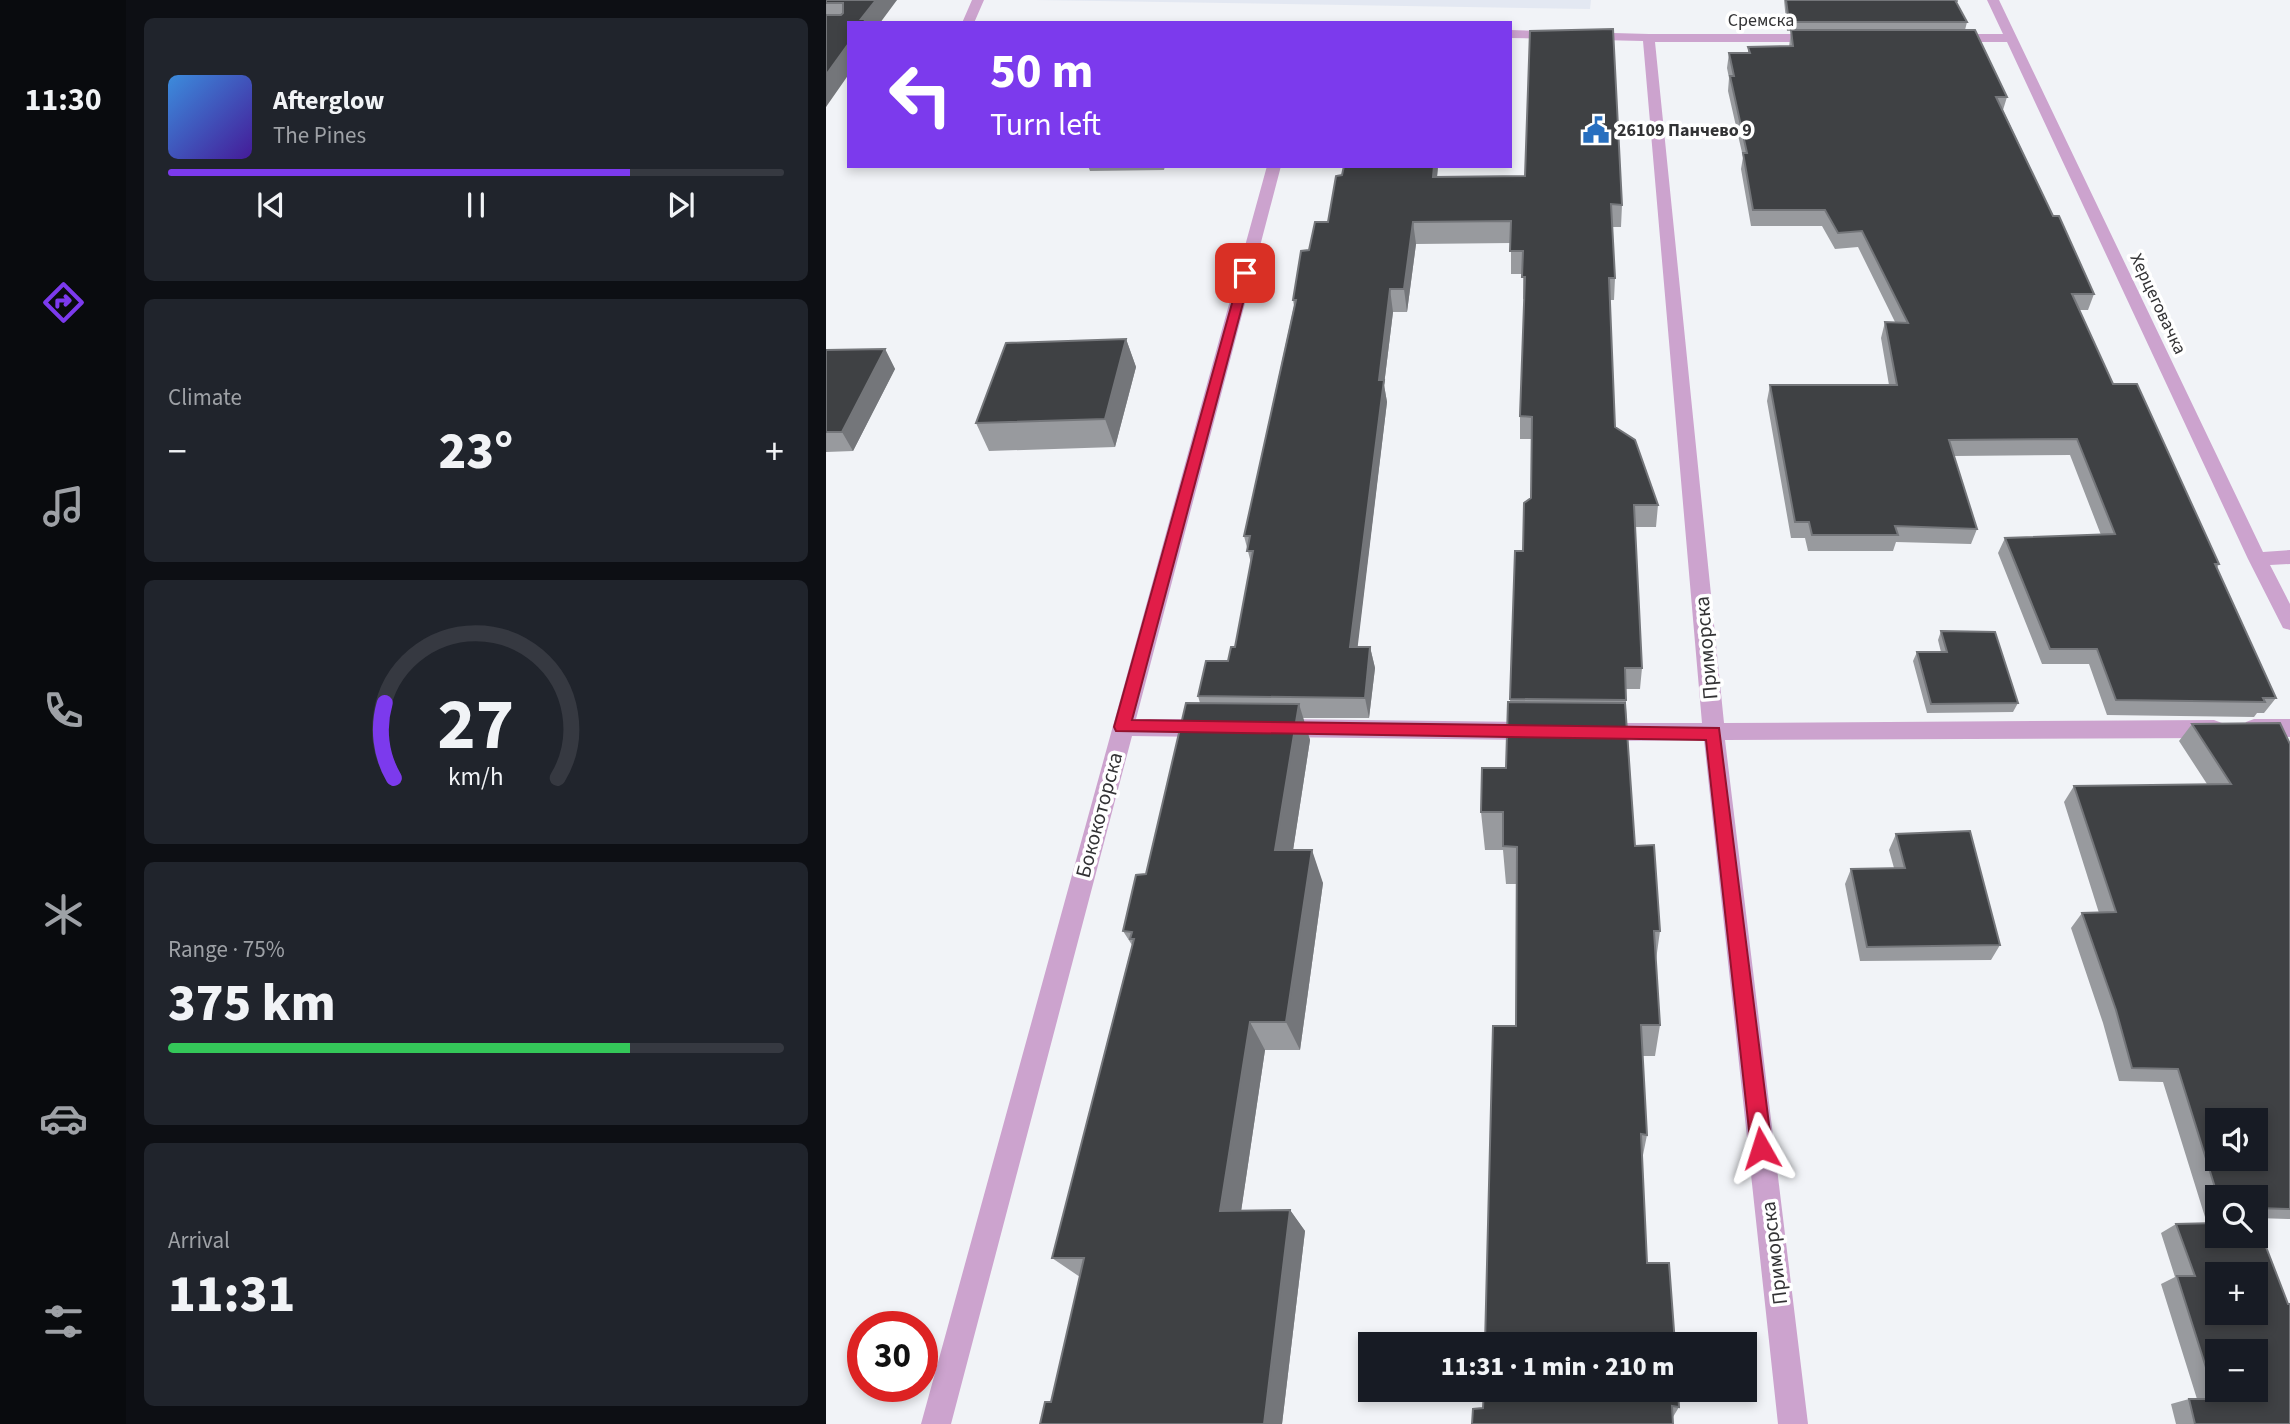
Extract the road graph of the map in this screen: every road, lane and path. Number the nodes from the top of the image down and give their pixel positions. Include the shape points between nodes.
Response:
1 (978, 0) edge
2 (1993, 0) edge
3 (969, 21) edge
4 (1512, 34) edge
5 (1649, 38) junction
6 (1830, 38) edge
7 (1942, 38) edge
8 (2011, 38) junction
9 (1272, 168) edge
10 (2290, 557) edge
11 (2257, 559) junction
12 (2290, 623) edge
13 (1122, 727) junction
14 (1232, 728) edge
15 (1260, 728) edge
16 (2290, 728) edge
17 (1714, 733) junction
18 (936, 1424) edge
19 (1793, 1424) edge

1 - 3 street
2 - 8 street, Херцеговачка
4 - 5 street, Сремска
5 - 6 street, Сремска
5 - 17 street, Приморска
7 - 8 street
8 - 11 street, Херцеговачка
9 - 13 street, Бококоторска
10 - 11 street
11 - 12 street, Херцеговачка
13 - 14 street
13 - 18 street, Бококоторска
15 - 17 street
16 - 17 street
17 - 19 street, Приморска

